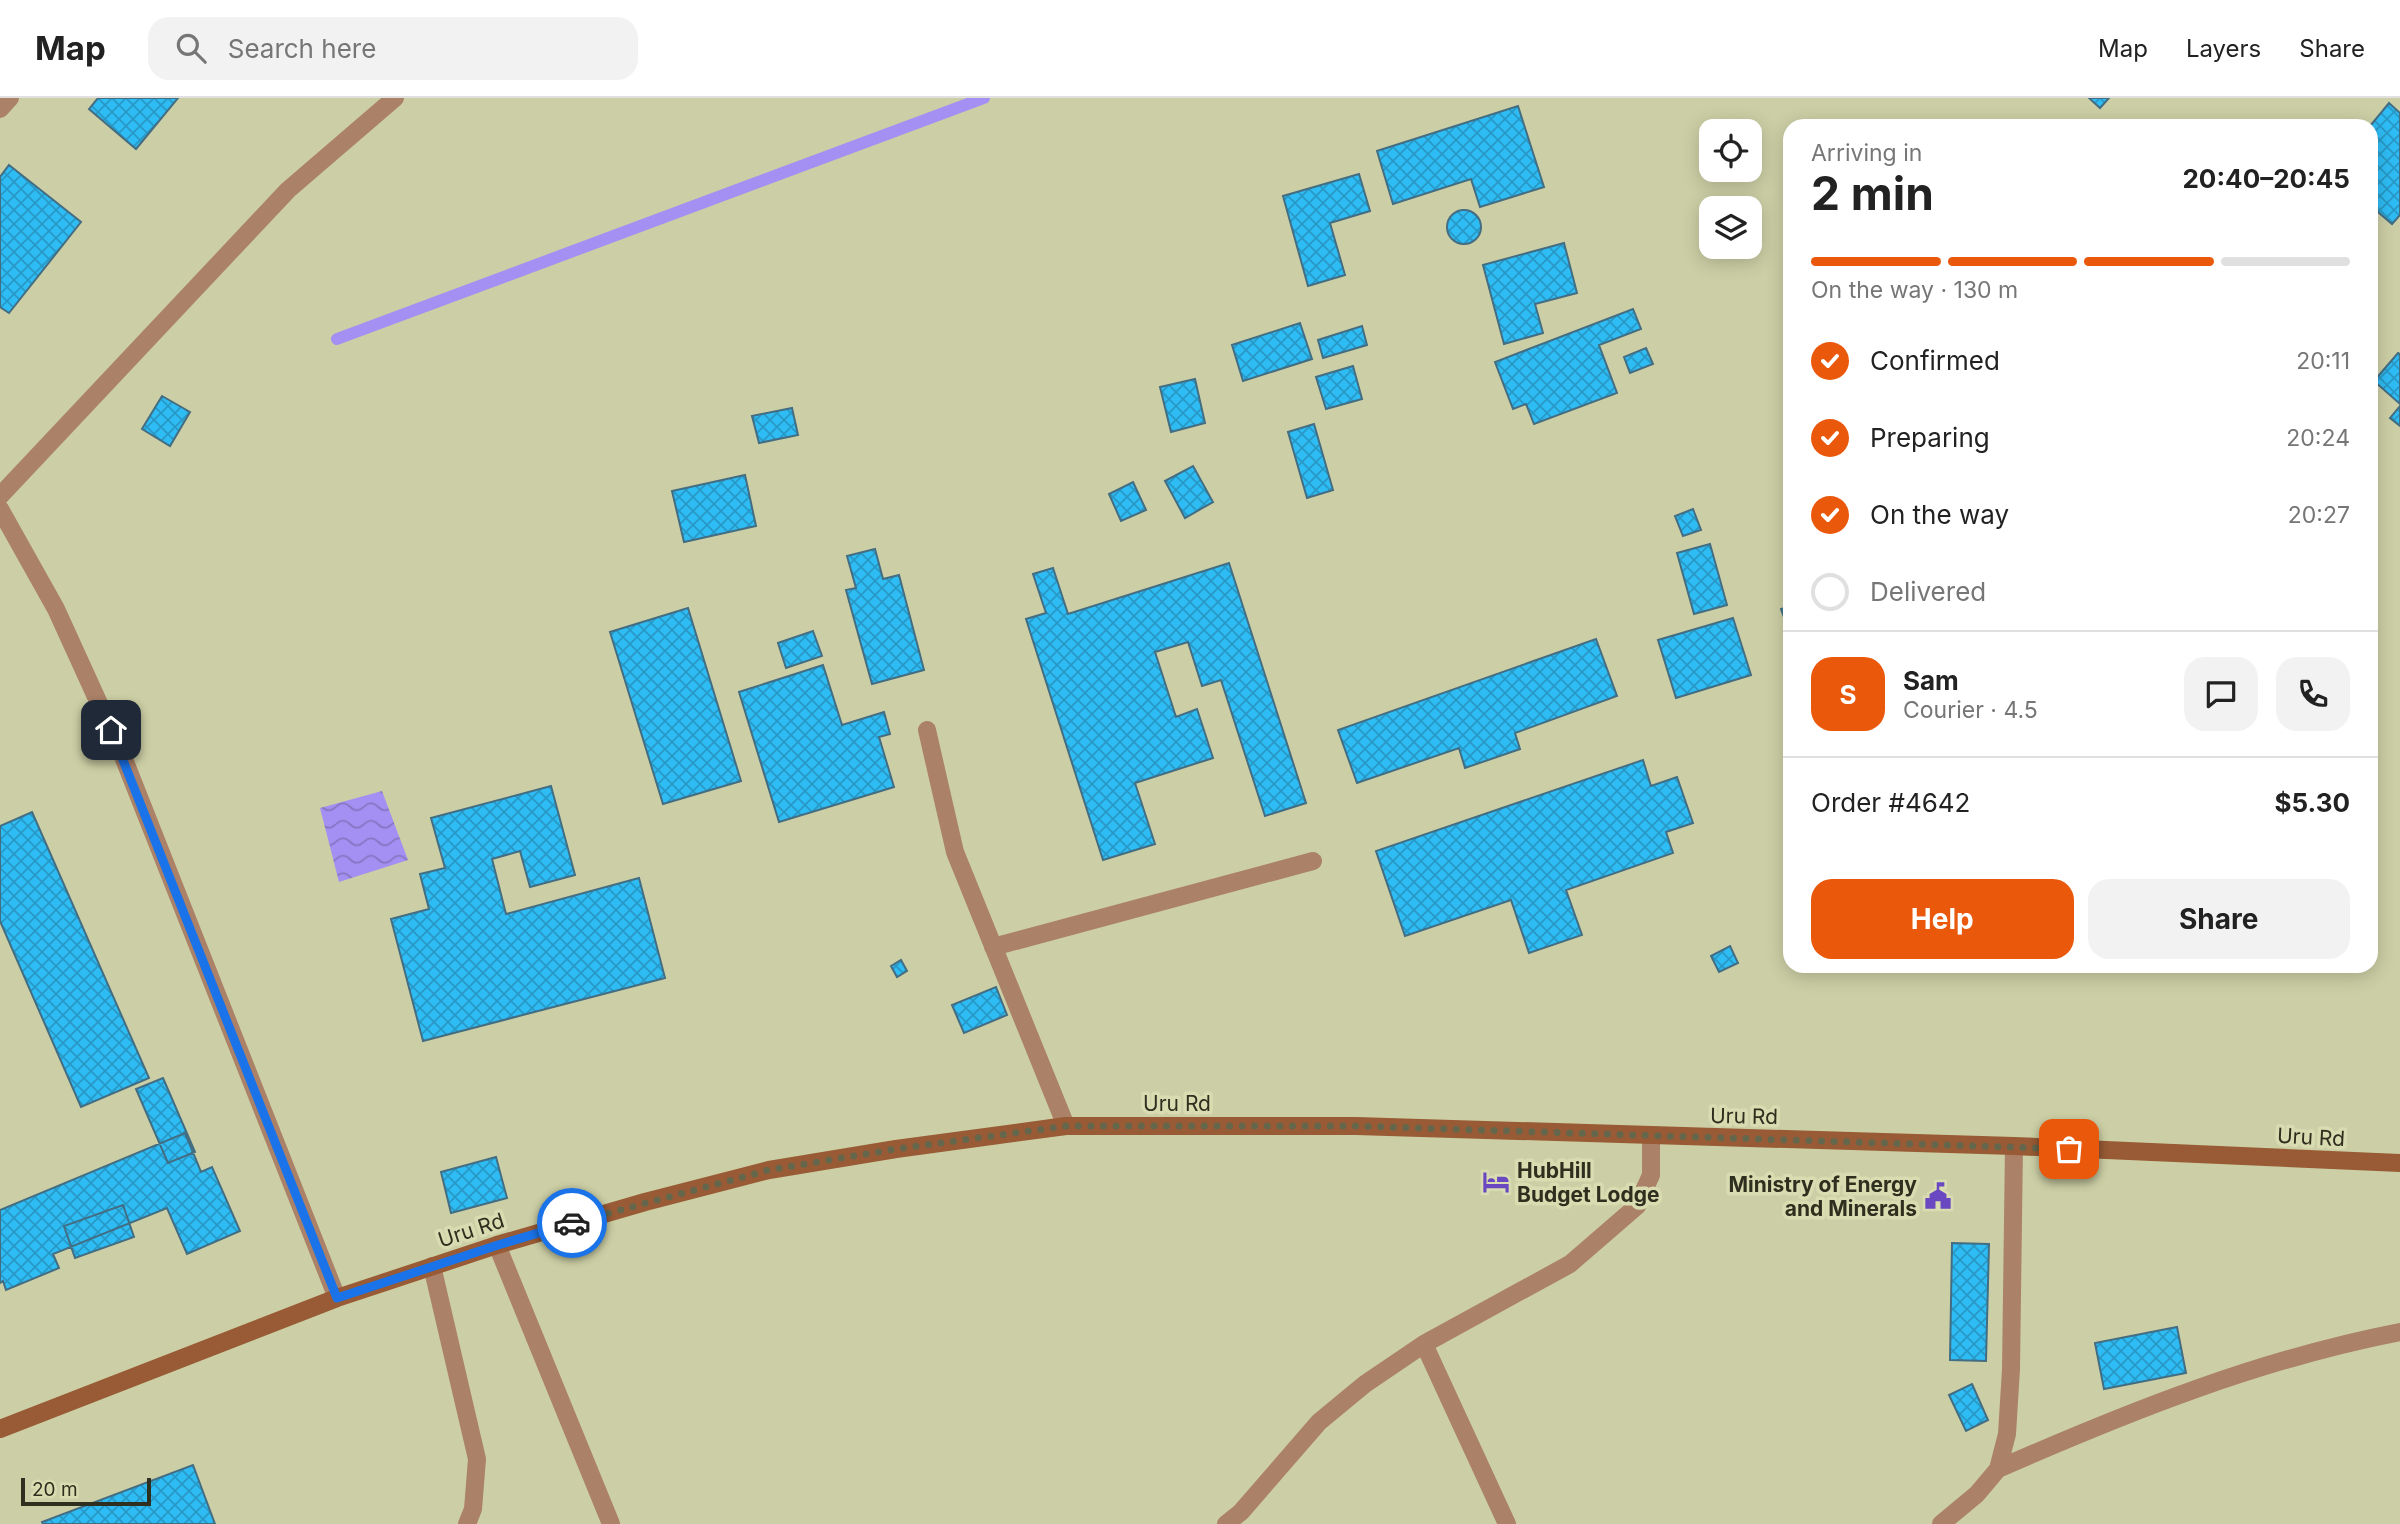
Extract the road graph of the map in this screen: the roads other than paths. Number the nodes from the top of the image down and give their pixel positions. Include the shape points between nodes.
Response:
1 (10, 98) edge
2 (395, 98) edge
3 (0, 109) edge
4 (0, 496) edge
5 (0, 509) edge
6 (927, 730) dead end
7 (1313, 861) dead end
8 (993, 947) junction
9 (1066, 1126) junction
10 (1651, 1137) junction
11 (2014, 1146) junction
12 (2400, 1163) edge
13 (498, 1245) junction
14 (432, 1266) junction
15 (337, 1298) junction
16 (2400, 1332) edge
17 (1424, 1344) junction
18 (0, 1429) edge
19 (1998, 1469) junction
20 (467, 1524) edge
21 (611, 1524) edge
22 (1226, 1524) edge
23 (1507, 1524) edge
24 (1941, 1524) edge

1 - 3 street
2 - 4 street via 288,191
5 - 15 street via 56,609 122,754
6 - 8 street via 955,852
7 - 8 street
8 - 9 street
9 - 10 street, Uru Rd via 1356,1126
9 - 13 street, Uru Rd via 769,1170
10 - 11 street, Uru Rd
10 - 17 street via 1651,1175 1637,1206 1570,1264
11 - 12 street, Uru Rd
11 - 19 street via 2011,1369 2007,1434
13 - 14 street, Uru Rd
13 - 21 street
14 - 15 street, Uru Rd
14 - 20 street via 477,1459 473,1509
15 - 18 street, Uru Rd
16 - 19 street via 2318,1350 2217,1381
17 - 22 street via 1319,1422
17 - 23 street
19 - 24 street

